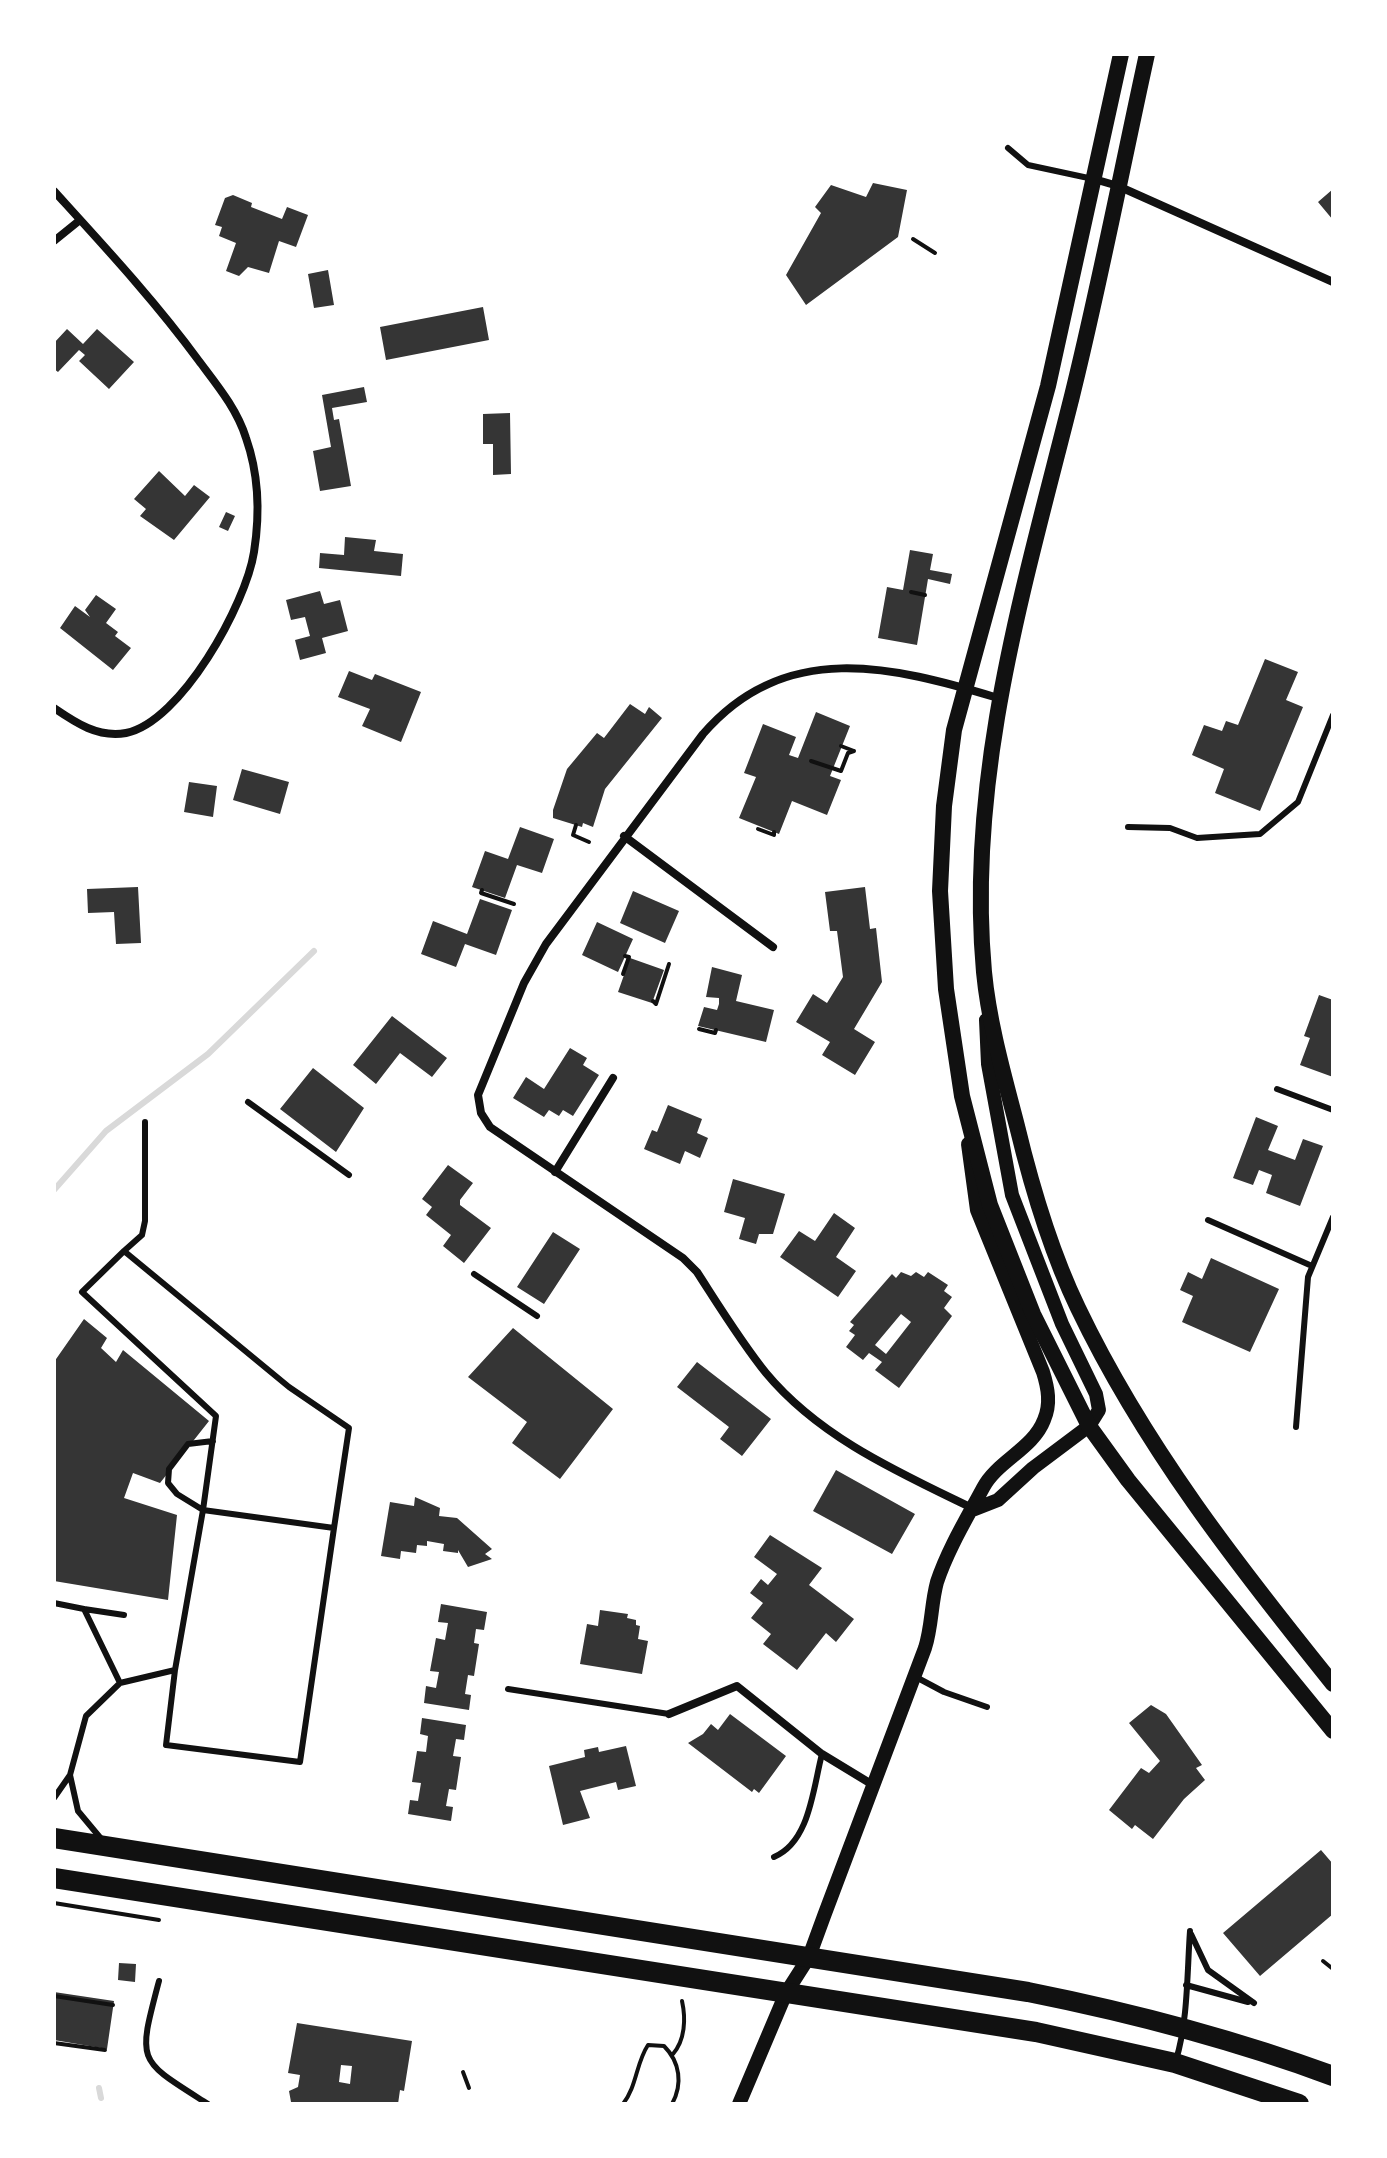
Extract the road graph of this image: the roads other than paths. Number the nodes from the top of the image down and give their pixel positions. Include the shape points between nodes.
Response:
1 (1121, 54) edge
2 (1147, 54) edge
3 (1008, 148) dead end
4 (1093, 179) junction
5 (1118, 186) junction
6 (54, 191) edge
7 (80, 220) junction
8 (54, 241) edge
9 (1333, 282) edge
10 (966, 688) junction
11 (998, 698) junction
12 (54, 708) edge
13 (1333, 715) edge
14 (1128, 827) dead end
15 (624, 836) junction
16 (773, 947) dead end
17 (984, 975) junction
18 (613, 1078) dead end
19 (1277, 1089) dead end
20 (962, 1096) junction
21 (248, 1102) dead end
22 (1333, 1110) edge
23 (145, 1122) dead end
24 (555, 1172) junction
25 (349, 1175) dead end
26 (1333, 1217) edge
27 (1208, 1220) dead end
28 (124, 1251) junction
29 (1312, 1266) junction
30 (474, 1274) dead end
31 (537, 1316) dead end
32 (1089, 1426) junction
33 (1296, 1427) dead end
34 (213, 1441) junction
35 (975, 1509) junction
36 (203, 1510) junction
37 (334, 1528) junction
38 (54, 1603) edge
39 (84, 1609) junction
40 (124, 1615) dead end
41 (175, 1670) junction
42 (914, 1676) junction
43 (120, 1683) junction
44 (1333, 1684) edge
45 (508, 1689) dead end
46 (987, 1707) dead end
47 (669, 1714) joint
48 (1333, 1731) edge
49 (822, 1754) junction
50 (70, 1775) junction
51 (873, 1785) junction
52 (54, 1798) edge
53 (54, 1838) edge
54 (108, 1847) junction
55 (54, 1850) edge
56 (774, 1857) dead end
57 (54, 1878) edge
58 (809, 1957) junction
59 (159, 1981) dead end
60 (1186, 1985) junction
61 (786, 1993) junction
62 (1186, 2027) junction
63 (1175, 2063) junction
64 (1333, 2076) edge
65 (208, 2104) edge
66 (739, 2104) edge
67 (1299, 2104) edge

1 - 4 main road
2 - 5 main road
3 - 4 lane via 1028,165
4 - 5 street
4 - 10 main road via 1048,386
5 - 9 street
5 - 11 main road
6 - 7 street
7 - 8 street
7 - 12 street via 171,323 224,395 246,438 259,500 254,553 243,593 219,641 175,699 146,725 113,734 80,726
10 - 11 street
10 - 15 street via 896,671 841,666 781,678 717,718
10 - 20 main road via 954,730 944,806 940,891 946,989
11 - 17 main road via 981,863
13 - 14 lane via 1298,802 1260,834 1197,838 1170,828
15 - 16 street
15 - 24 street via 534,963 478,1095 490,1127
17 - 32 street via 988,1064 1005,1168 1034,1256 1096,1394 1099,1410
17 - 44 main road via 1037,1206 1077,1307 1170,1467 1233,1560
18 - 24 street
19 - 22 lane
20 - 32 main road via 1008,1256
20 - 35 street via 977,1210 1043,1372 1048,1397 1037,1434 984,1486
21 - 25 lane
23 - 28 lane via 145,1221 142,1235
24 - 35 street via 683,1258 767,1373 825,1428
26 - 29 lane
27 - 29 lane
28 - 34 lane via 82,1292 216,1416
28 - 37 lane via 289,1387 349,1428
29 - 33 lane
30 - 31 lane
32 - 35 street via 998,1500
32 - 48 main road
34 - 36 lane
34 - 36 lane via 188,1444 169,1469 168,1483 177,1494
35 - 42 street via 938,1580 932,1625
36 - 37 lane
36 - 41 lane
37 - 41 lane via 300,1762 166,1745
38 - 39 lane
39 - 40 lane
39 - 43 lane
41 - 43 lane
42 - 46 lane
42 - 51 street
43 - 50 lane via 86,1716
45 - 47 lane
47 - 49 street via 737,1686
49 - 51 street
49 - 56 lane via 801,1832 788,1851
50 - 52 lane
50 - 54 lane via 78,1811
51 - 58 street
53 - 54 main road
54 - 55 main road
54 - 58 main road
57 - 61 main road
58 - 61 street
58 - 62 main road via 1028,1992
59 - 65 lane via 144,2037 148,2061
60 - 60 lane via 1190,1931 1208,1970 1254,2003
60 - 62 lane
61 - 63 main road via 1036,2032
61 - 66 street
62 - 63 lane
62 - 64 main road
63 - 67 main road

